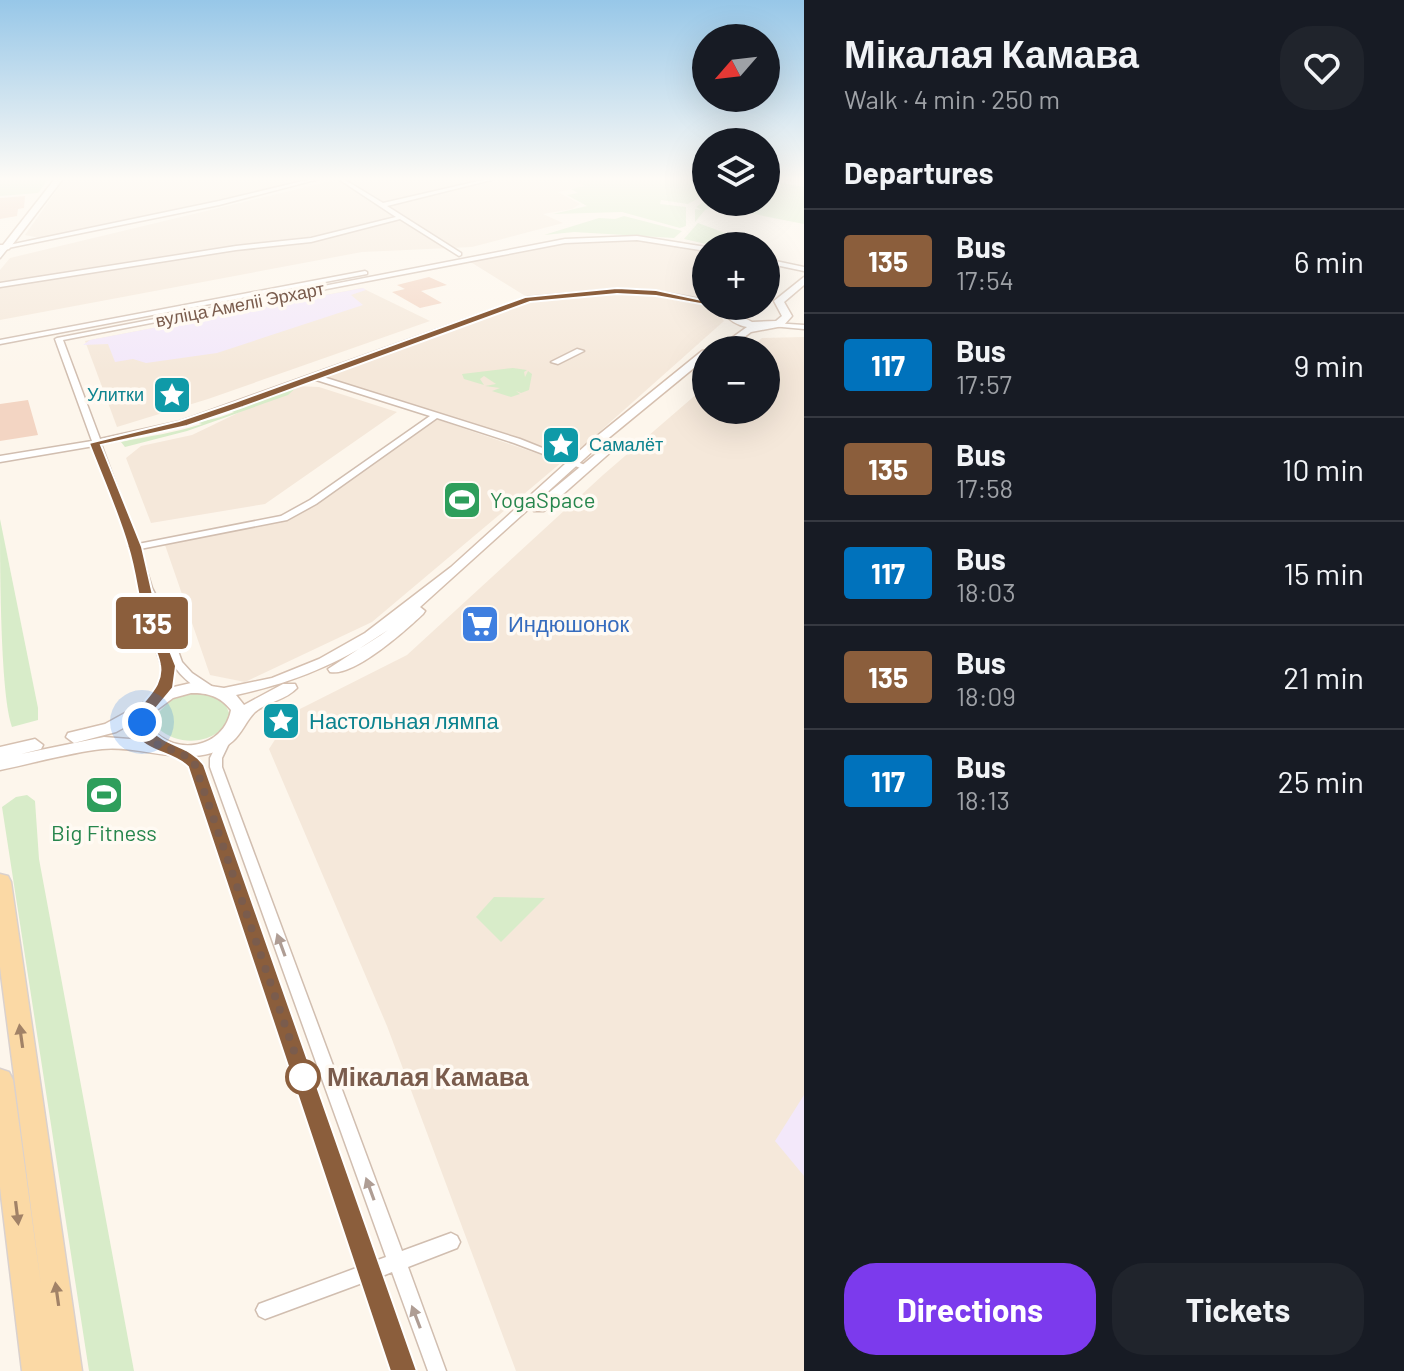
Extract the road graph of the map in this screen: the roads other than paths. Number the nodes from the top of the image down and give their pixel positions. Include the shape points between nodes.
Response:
1 (25, 244) edge
2 (274, 244) edge
3 (443, 244) edge
4 (551, 244) edge
5 (2, 250) edge
6 (459, 254) dead end
7 (780, 264) edge
8 (804, 269) edge
9 (365, 273) dead end
10 (804, 280) edge
11 (0, 285) edge
12 (780, 290) edge
13 (692, 299) edge
14 (780, 310) edge
15 (783, 312) junction
16 (755, 320) edge
17 (804, 320) edge
18 (770, 325) junction
19 (804, 327) edge
20 (739, 336) edge
21 (0, 342) edge
22 (580, 351) dead end
23 (555, 362) dead end
24 (692, 366) edge
25 (692, 372) edge
26 (314, 377) junction
27 (435, 416) junction
28 (95, 443) junction
29 (0, 459) edge
30 (580, 464) junction
31 (135, 547) junction
32 (147, 588) junction
33 (216, 691) junction
34 (154, 702) junction
35 (239, 721) junction
36 (225, 739) junction
37 (169, 749) junction
38 (0, 753) edge
39 (0, 764) edge
40 (0, 882) edge
41 (0, 1080) edge
42 (451, 1242) dead end
43 (396, 1262) junction
44 (369, 1272) junction
45 (265, 1310) dead end
46 (37, 1371) edge
47 (67, 1371) edge
48 (404, 1371) edge
49 (437, 1371) edge

1 - 5 street
2 - 11 street
3 - 6 street
4 - 28 street, вуліца Амеліі Эрхарт via 59,339
7 - 8 street
8 - 12 main road
9 - 21 street
10 - 15 main road via 779,301
13 - 26 street via 617,291 528,299
14 - 15 main road
15 - 17 street
15 - 18 main road via 785,320
16 - 18 main road
18 - 19 street
18 - 20 main road
22 - 23 street
24 - 30 main road
25 - 30 main road
26 - 27 street
26 - 28 street via 183,423
27 - 30 street
27 - 31 street via 296,513
28 - 29 street
28 - 31 street
30 - 33 main road via 380,629 330,660 273,684
30 - 35 main road via 385,641 331,672 264,700
31 - 32 street
32 - 33 street via 158,603 178,664
32 - 34 street via 169,673 166,688
33 - 34 main road via 184,689
33 - 35 main road via 237,706
34 - 37 main road via 142,718 143,730
34 - 38 main road via 110,728
35 - 36 main road
36 - 37 main road via 203,748
43 -> 36 street via 216,767
37 - 39 main road via 104,743
37 - 44 street via 195,765
47 -> 40 main road
41 -> 46 main road
42 - 43 street
43 - 44 street
49 -> 43 street
44 - 45 street
44 - 48 street

